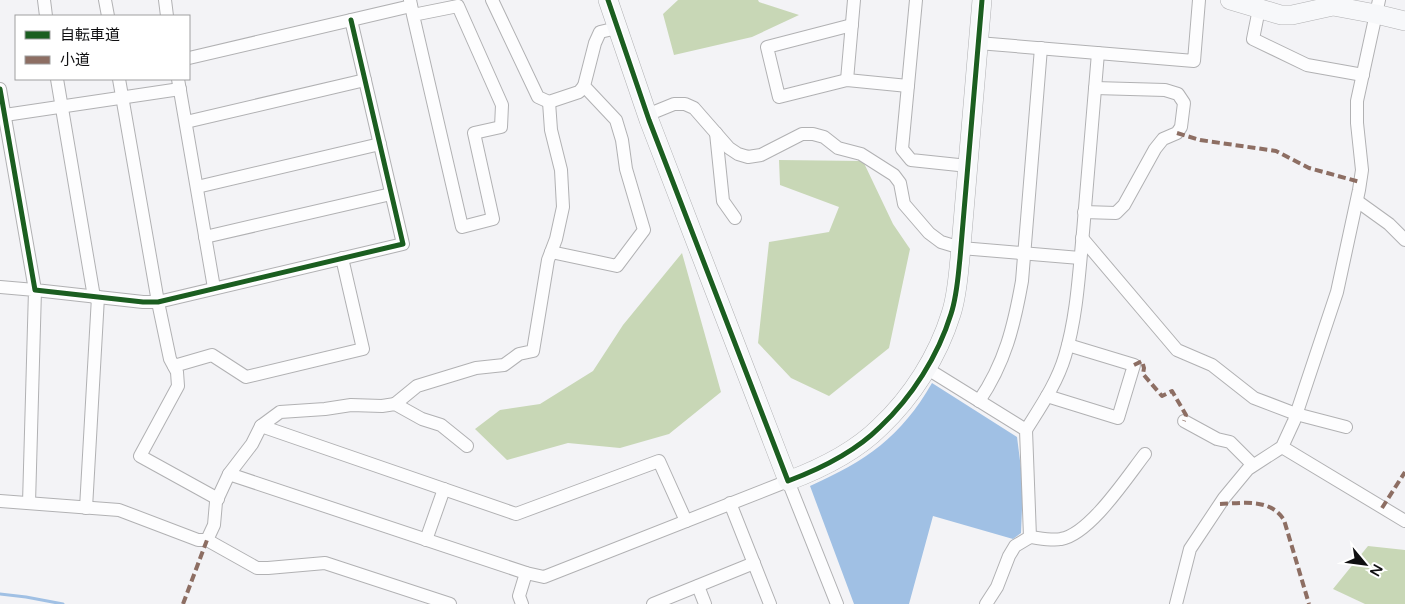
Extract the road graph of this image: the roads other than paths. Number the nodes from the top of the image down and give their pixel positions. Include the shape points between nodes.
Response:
1 (44, 0) edge
2 (106, 0) edge
3 (165, 0) edge
4 (492, 0) edge
5 (608, 0) edge
6 (854, 0) edge
7 (916, 0) edge
8 (982, 0) edge
9 (1199, 0) edge
10 (1230, 0) edge
11 (411, 7) edge
12 (1378, 7) edge
13 (1259, 8) junction
14 (46, 15) edge
15 (108, 15) edge
16 (167, 15) edge
17 (351, 20) junction
18 (1405, 21) edge
19 (852, 25) junction
20 (617, 28) junction
21 (978, 43) junction
22 (1041, 48) junction
23 (1098, 53) junction
24 (190, 58) edge
25 (1363, 75) junction
26 (57, 80) edge
27 (119, 80) edge
28 (365, 80) junction
29 (847, 80) junction
30 (179, 84) edge
31 (584, 86) junction
32 (908, 86) junction
33 (1095, 88) junction
34 (0, 89) edge
35 (122, 98) junction
36 (549, 102) junction
37 (62, 107) junction
38 (647, 114) junction
39 (4, 115) junction
40 (186, 122) junction
41 (716, 133) junction
42 (380, 144) junction
43 (968, 166) junction
44 (197, 187) junction
45 (391, 194) junction
46 (1357, 201) junction
47 (1084, 212) junction
48 (735, 218) dead end
49 (205, 237) junction
50 (1082, 238) junction
51 (1405, 240) edge
52 (961, 248) junction
53 (551, 252) junction
54 (1024, 253) junction
55 (342, 258) junction
56 (1080, 258) junction
57 (0, 287) edge
58 (214, 288) junction
59 (35, 290) junction
60 (96, 297) junction
61 (158, 302) junction
62 (1068, 344) junction
63 (174, 366) junction
64 (926, 368) junction
65 (1047, 396) junction
66 (979, 401) junction
67 (395, 404) junction
68 (1296, 414) junction
69 (1184, 421) dead end
70 (261, 426) junction
71 (1346, 427) dead end
72 (1026, 430) junction
73 (467, 446) dead end
74 (1282, 447) junction
75 (1145, 454) dead end
76 (1253, 465) junction
77 (229, 474) junction
78 (788, 481) junction
79 (444, 489) junction
80 (218, 498) junction
81 (0, 501) edge
82 (29, 503) junction
83 (730, 503) junction
84 (86, 508) junction
85 (686, 521) junction
86 (1405, 522) edge
87 (1030, 537) junction
88 (207, 540) junction
89 (426, 540) junction
90 (754, 563) junction
91 (526, 573) junction
92 (698, 586) junction
93 (450, 604) edge
94 (522, 604) edge
95 (653, 604) edge
96 (705, 604) edge
97 (770, 604) edge
98 (837, 604) edge
99 (986, 604) edge
100 (1176, 604) edge

1 - 14 street
2 - 15 street
3 - 16 street
4 - 36 street via 538,97
5 - 20 street
6 - 19 street
7 - 32 street
8 - 21 street
9 - 23 street via 1194,61
10 - 13 street
11 - 11 street via 462,227 494,220 474,133 501,127 502,105 458,6
11 - 17 street
12 - 13 street via 1333,6 1287,15
12 - 18 street
12 - 25 street
13 - 25 street via 1252,39 1307,65
17 - 24 street
17 - 28 street
19 - 29 street
19 - 29 street via 767,47 779,97
20 - 31 street via 600,32
20 - 38 street
21 - 22 street
21 - 43 street
22 - 23 street
22 - 54 street
23 - 33 street
25 - 46 street via 1357,101 1362,170
26 - 37 street
27 - 35 street
28 - 40 street
28 - 42 street
29 - 32 street
30 - 35 street
30 - 40 street
31 - 36 street via 579,92
31 - 53 street via 616,120 644,230 617,266
32 - 43 street via 902,149 911,160
33 - 47 street
33 - 47 street via 1165,90 1178,94 1184,103 1177,133 1164,139 1155,149 1124,205 1116,213
34 - 39 street
35 - 37 street
35 - 61 street
36 - 53 street via 550,130 561,170 563,207
37 - 39 street
37 - 60 street
38 - 41 street via 674,104 685,104 694,108
38 - 78 street
39 - 59 street
40 - 44 street
41 - 48 street via 723,201
41 - 52 street via 728,148 748,157 761,155 802,134 813,134 838,148 861,154 894,175 900,183 904,204 929,233 941,242
42 - 44 street
42 - 45 street
43 - 52 street
44 - 49 street
45 - 49 street
45 - 55 street via 402,244
46 - 51 street
46 - 68 street via 1337,292
47 - 50 street
49 - 58 street
50 - 56 street
50 - 68 street via 1177,350 1212,365 1254,398
52 - 54 street
52 - 64 street via 951,314
53 - 67 street via 533,350 519,354 504,365 476,368 417,386
54 - 56 street
54 - 66 street via 1018,307 1010,341
55 - 58 street
55 - 63 street via 363,350 246,377 212,355
56 - 62 street
57 - 59 street
58 - 61 street
59 - 60 street
59 - 82 street
60 - 61 street
60 - 84 street
61 - 63 street
62 - 65 street
62 - 65 street via 1134,365 1118,418
63 - 80 street via 178,372 178,386 140,456
64 - 66 street
64 - 78 street via 880,428 812,472
65 - 72 street
66 - 72 street
67 - 70 street via 280,412
67 - 73 street via 441,425
68 - 71 street
68 - 74 street
69 - 76 street via 1217,439 1230,442
70 - 77 street
70 - 79 street
72 - 87 street
74 - 76 street
74 - 86 street
75 - 87 street via 1107,503 1077,533 1060,540
76 - 100 street via 1224,498 1190,549
77 - 80 street
77 - 89 street
78 - 83 street
78 - 98 street
79 - 85 street via 516,514 659,461
79 - 89 street
80 - 88 street via 214,525
81 - 82 street
82 - 84 street
83 - 85 street
83 - 90 street
84 - 88 street via 119,510 198,540
85 - 91 street via 544,577
87 - 99 street via 1015,546
88 - 93 street via 257,568 324,563
89 - 91 street
90 - 92 street
90 - 97 street
91 - 94 street via 518,596
92 - 95 street
92 - 96 street

